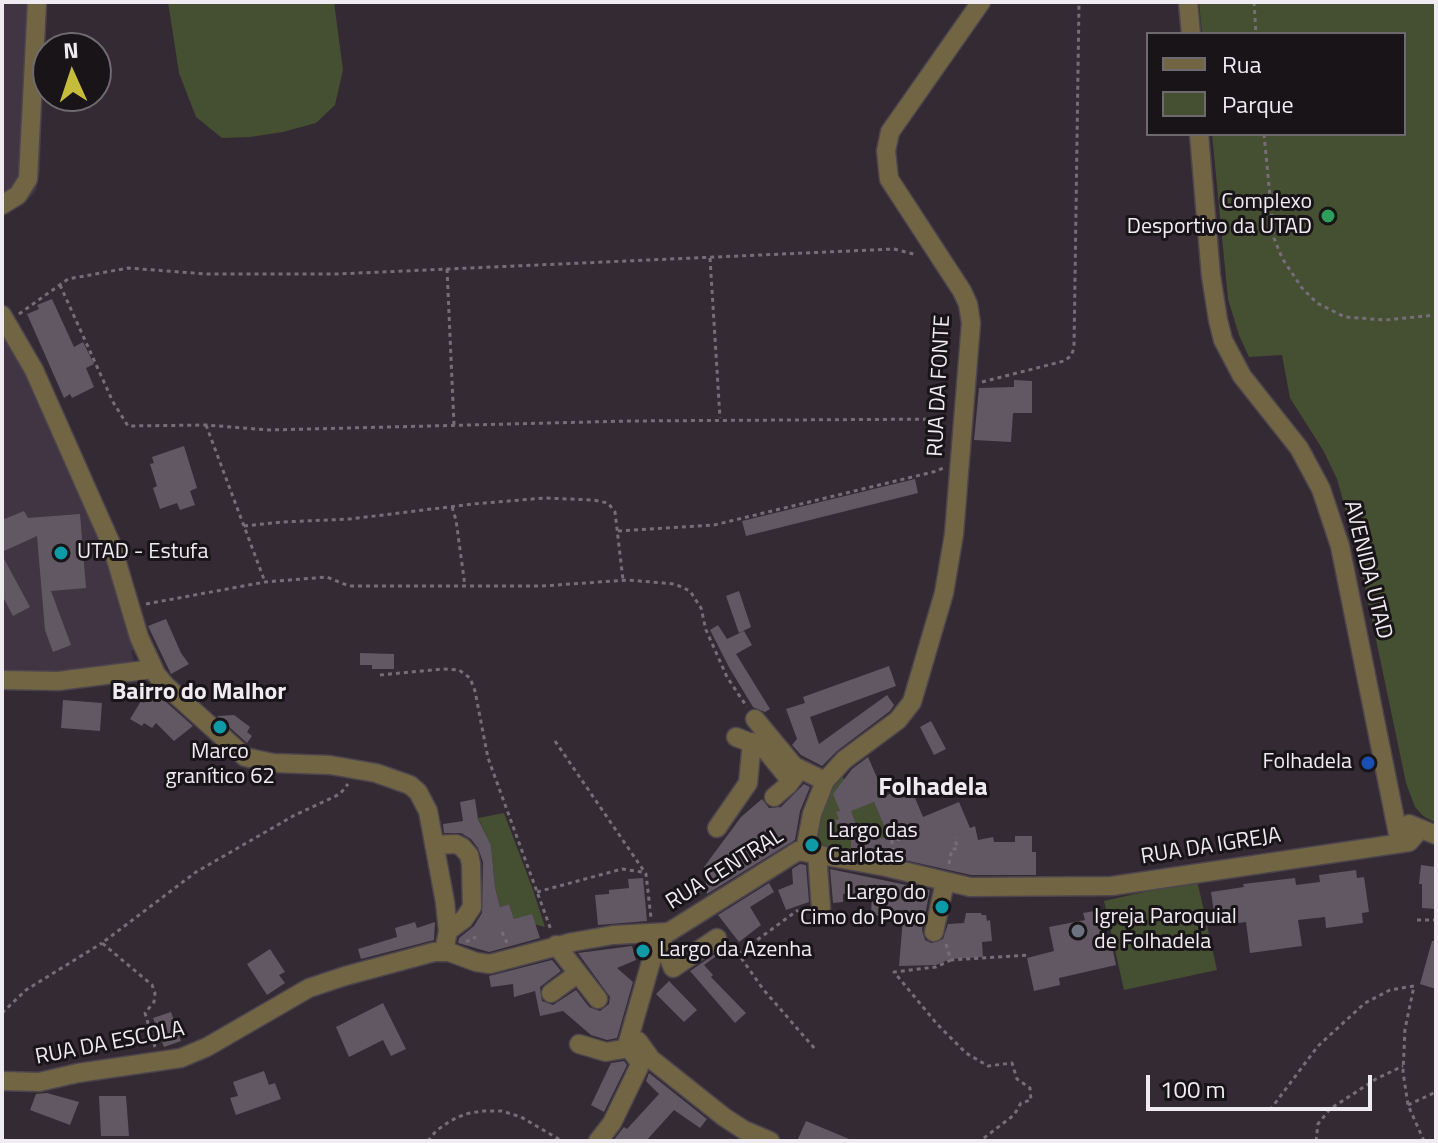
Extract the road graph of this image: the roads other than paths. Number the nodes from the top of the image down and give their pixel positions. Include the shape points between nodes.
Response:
1 (37, 2) edge
2 (981, 2) edge
3 (1188, 2) edge
4 (1191, 32) edge
5 (1199, 136) edge
6 (2, 205) edge
7 (5, 320) edge
8 (153, 669) junction
9 (2, 680) edge
10 (755, 719) road end
11 (795, 775) junction
12 (825, 781) junction
13 (774, 797) dead end
14 (717, 828) dead end
15 (1406, 835) junction
16 (1436, 835) edge
17 (1436, 843) edge
18 (434, 845) junction
19 (811, 851) junction
20 (945, 882) junction
21 (821, 908) dead end
22 (935, 925) road end
23 (448, 931) junction
24 (656, 934) junction
25 (723, 940) road end
26 (556, 945) junction
27 (444, 951) junction
28 (577, 974) junction
29 (551, 993) dead end
30 (598, 999) dead end
31 (636, 1022) junction
32 (579, 1044) dead end
33 (629, 1048) junction
34 (2, 1081) edge
35 (598, 1141) edge
36 (770, 1141) edge

1 - 6 street via 28,179 18,195
2 - 12 street, RUA DA FONTE via 890,132 886,151 892,187 940,255 968,304 971,323 949,566 915,695 898,720
3 - 4 street
5 - 15 street, AVENIDA UTAD via 1211,276 1223,340 1242,376 1311,466 1321,489 1340,546 1394,807
7 - 8 street via 34,370 112,546
8 - 9 street via 58,681
8 - 18 street via 245,757 352,768 410,785 428,811
10 - 11 street
11 - 12 street
11 - 13 street
11 - 14 street via 766,750 744,740 748,783
12 - 19 street via 812,814
15 - 16 street
15 - 17 street
15 - 20 street, RUA DA IGREJA via 1379,845 1125,885 977,888
18 - 23 street
18 - 23 street via 462,847 471,864 472,907
19 - 20 street, RUA CENTRAL
19 - 21 street
19 - 24 street, RUA CENTRAL via 797,851 679,928
20 - 22 street
23 - 27 street
24 - 25 street via 673,968
24 - 26 street
24 - 31 street
26 - 27 street via 487,964
26 - 28 street
27 - 34 street, RUA DA ESCOLA via 320,984 194,1054 31,1083
28 - 29 street
28 - 30 street
31 - 33 street
31 - 36 street via 639,1042 651,1059 724,1117
32 - 33 street via 606,1052
33 - 35 street via 639,1067

